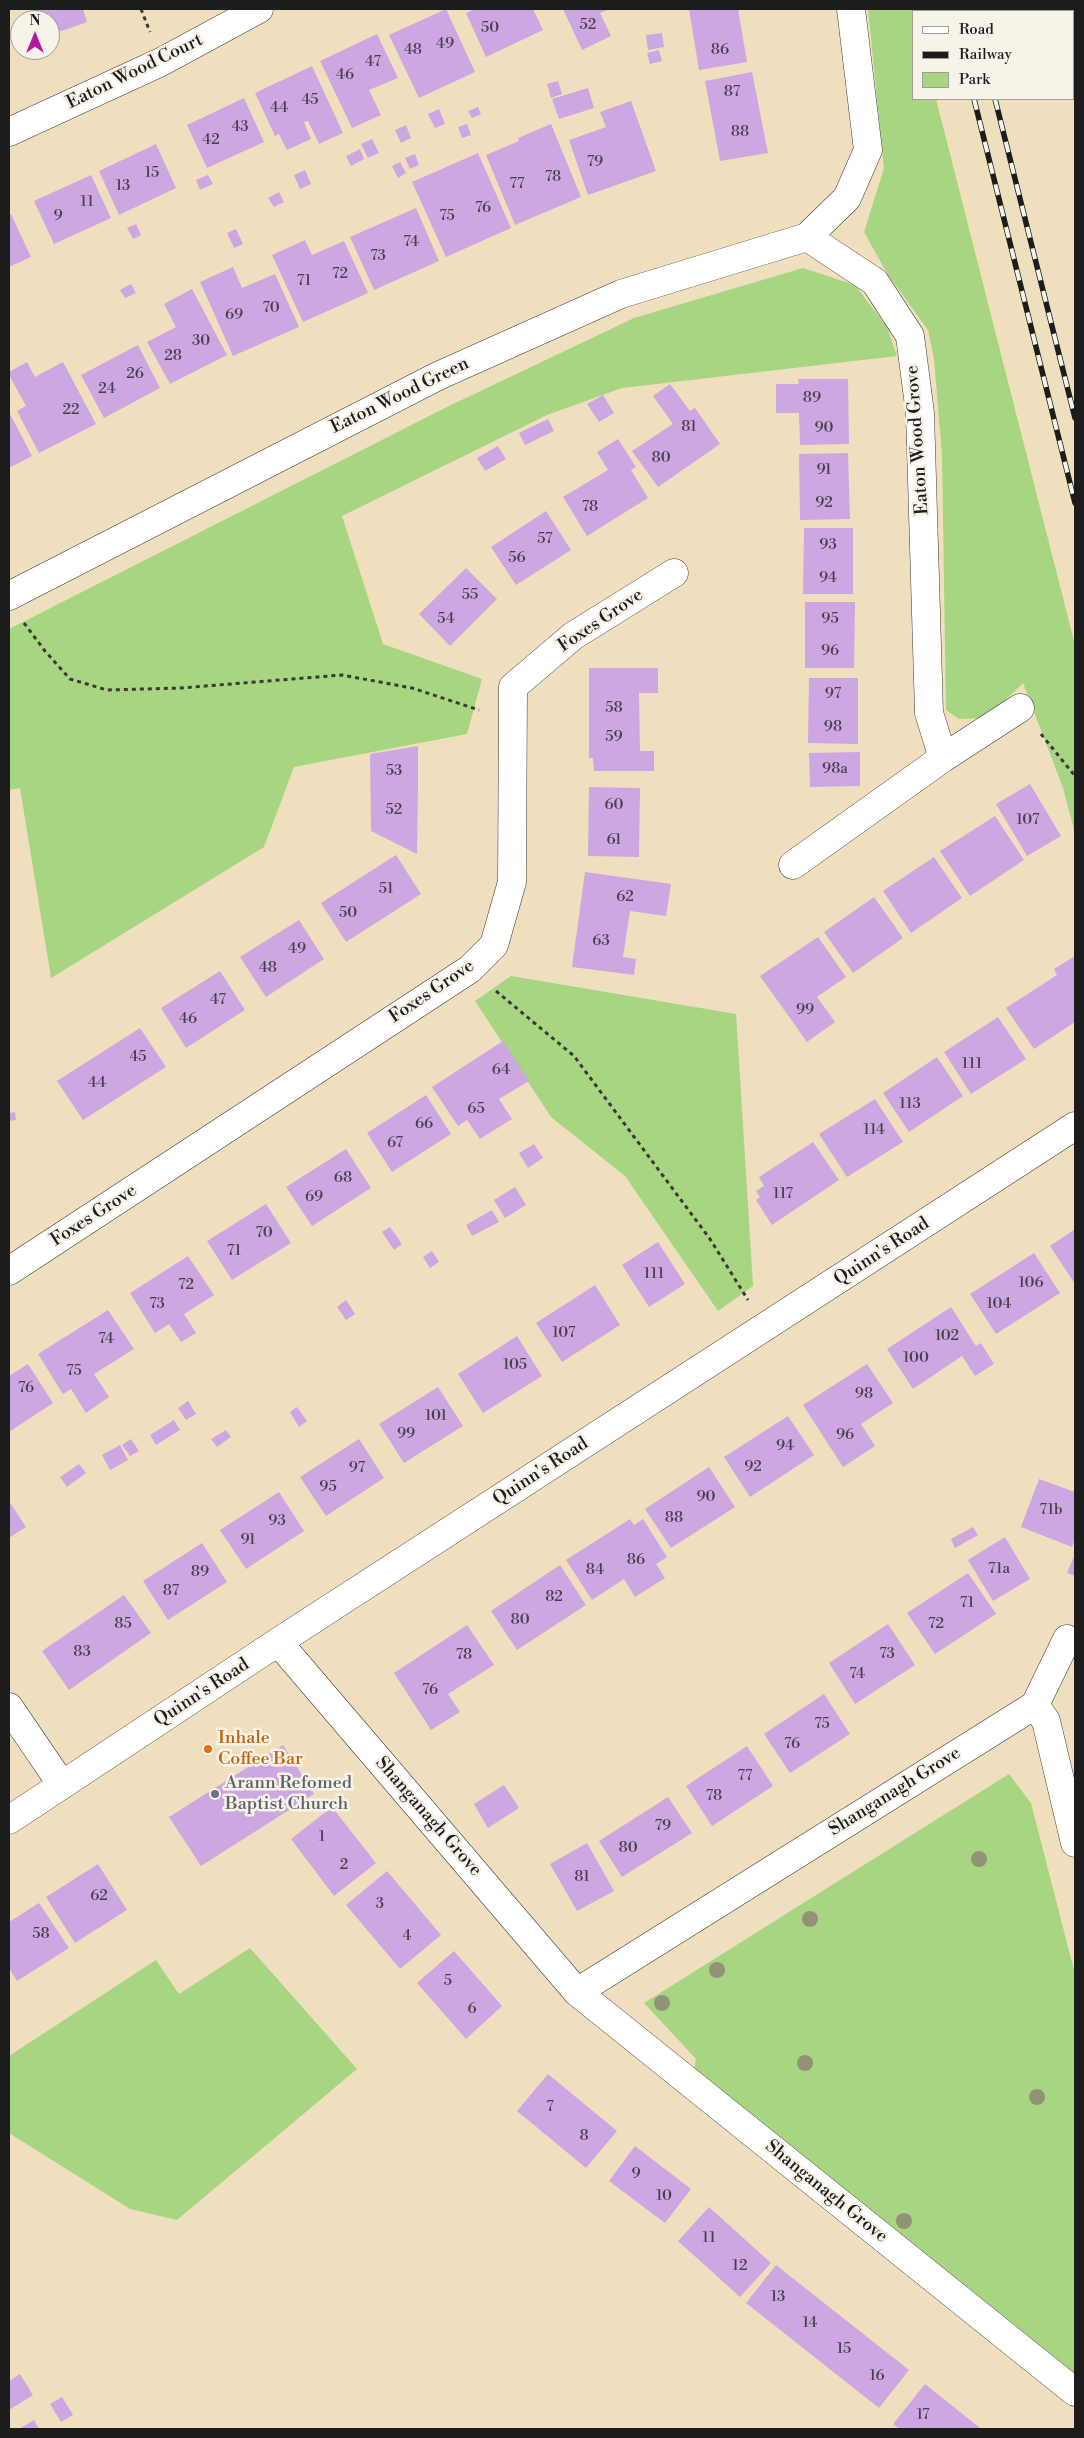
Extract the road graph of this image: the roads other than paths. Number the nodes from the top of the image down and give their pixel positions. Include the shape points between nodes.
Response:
1 (259, 9) edge
2 (851, 9) edge
3 (9, 132) edge
4 (807, 237) junction
5 (674, 573) dead end
6 (14, 606) edge
7 (1020, 708) road end
8 (943, 758) junction
9 (793, 865) dead end
10 (1075, 1126) edge
11 (9, 1271) edge
12 (1067, 1639) dead end
13 (278, 1642) junction
14 (1035, 1705) junction
15 (9, 1707) edge
16 (62, 1785) junction
17 (9, 1820) edge
18 (1075, 1843) edge
19 (577, 1992) junction
20 (1075, 2392) edge

1 - 3 street, Eaton Wood Court via 161,62
2 - 4 street via 868,150 847,198
4 - 6 street, Eaton Wood Green via 621,294 464,364
4 - 8 street, Eaton Wood Grove via 875,282 910,336 920,413 929,713
5 - 11 street, Foxes Grove via 573,636 513,687 512,882 494,945 470,969
7 - 8 street
8 - 9 street
10 - 13 street, Quinn's Road
12 - 14 street
13 - 16 street, Quinn's Road
13 - 19 street, Shanganagh Grove
14 - 18 street via 1046,1721
14 - 19 street, Shanganagh Grove
15 - 16 street
16 - 17 street, Quinn's Road
19 - 20 street, Shanganagh Grove

